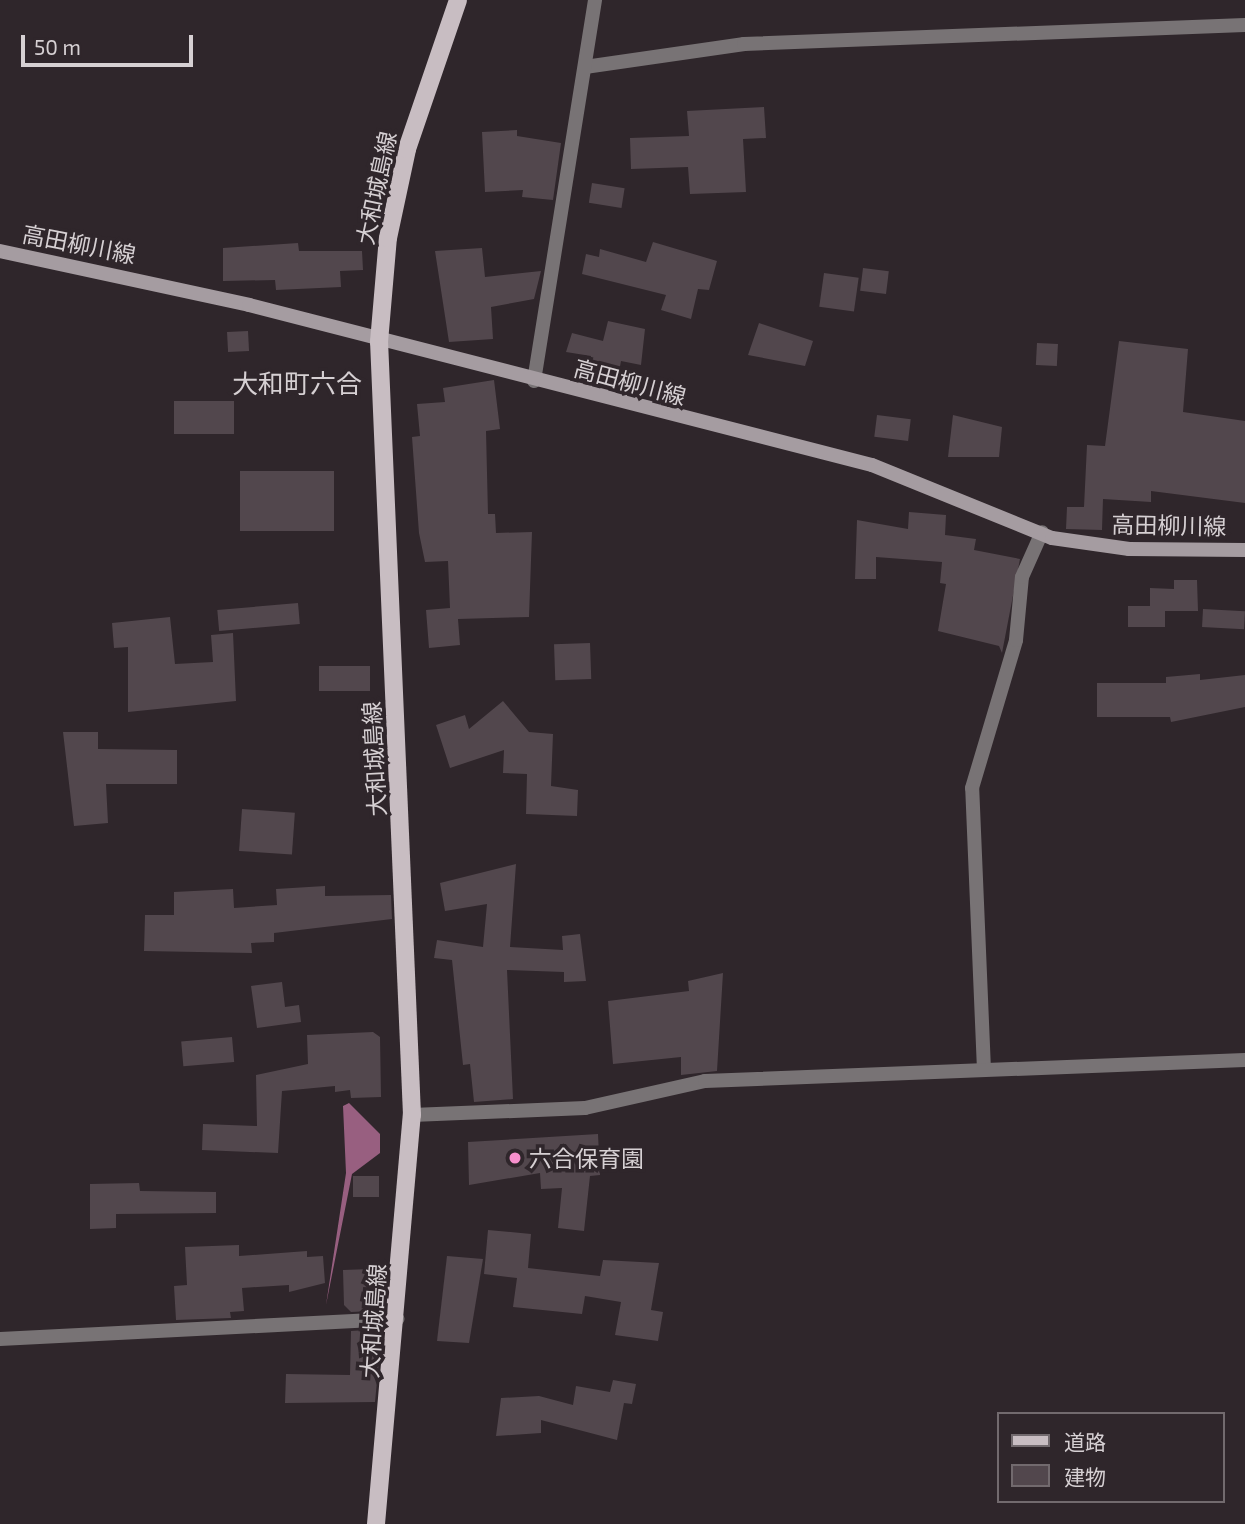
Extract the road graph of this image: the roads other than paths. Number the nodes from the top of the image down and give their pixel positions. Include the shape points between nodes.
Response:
1 (458, 0) edge
2 (594, 0) edge
3 (1245, 25) edge
4 (585, 67) junction
5 (0, 251) edge
6 (379, 342) junction
7 (534, 381) junction
8 (1042, 532) junction
9 (1245, 550) edge
10 (1245, 1060) edge
11 (984, 1070) junction
12 (412, 1115) junction
13 (397, 1319) junction
14 (0, 1339) edge
15 (376, 1524) edge

1 - 6 main road, 大和城島線 via 407,149 388,238
2 - 4 street
3 - 4 street via 744,44
4 - 7 street
5 - 6 main road, 高田柳川線 via 164,285
6 - 7 main road, 高田柳川線
6 - 12 main road, 大和城島線
7 - 8 main road, 高田柳川線 via 872,465
8 - 9 main road, 高田柳川線 via 1088,546
8 - 11 street via 1022,577 1016,640 972,788
10 - 11 street
11 - 12 street via 705,1081 585,1108
12 - 13 main road, 大和城島線
13 - 14 street
13 - 15 main road, 大和城島線

